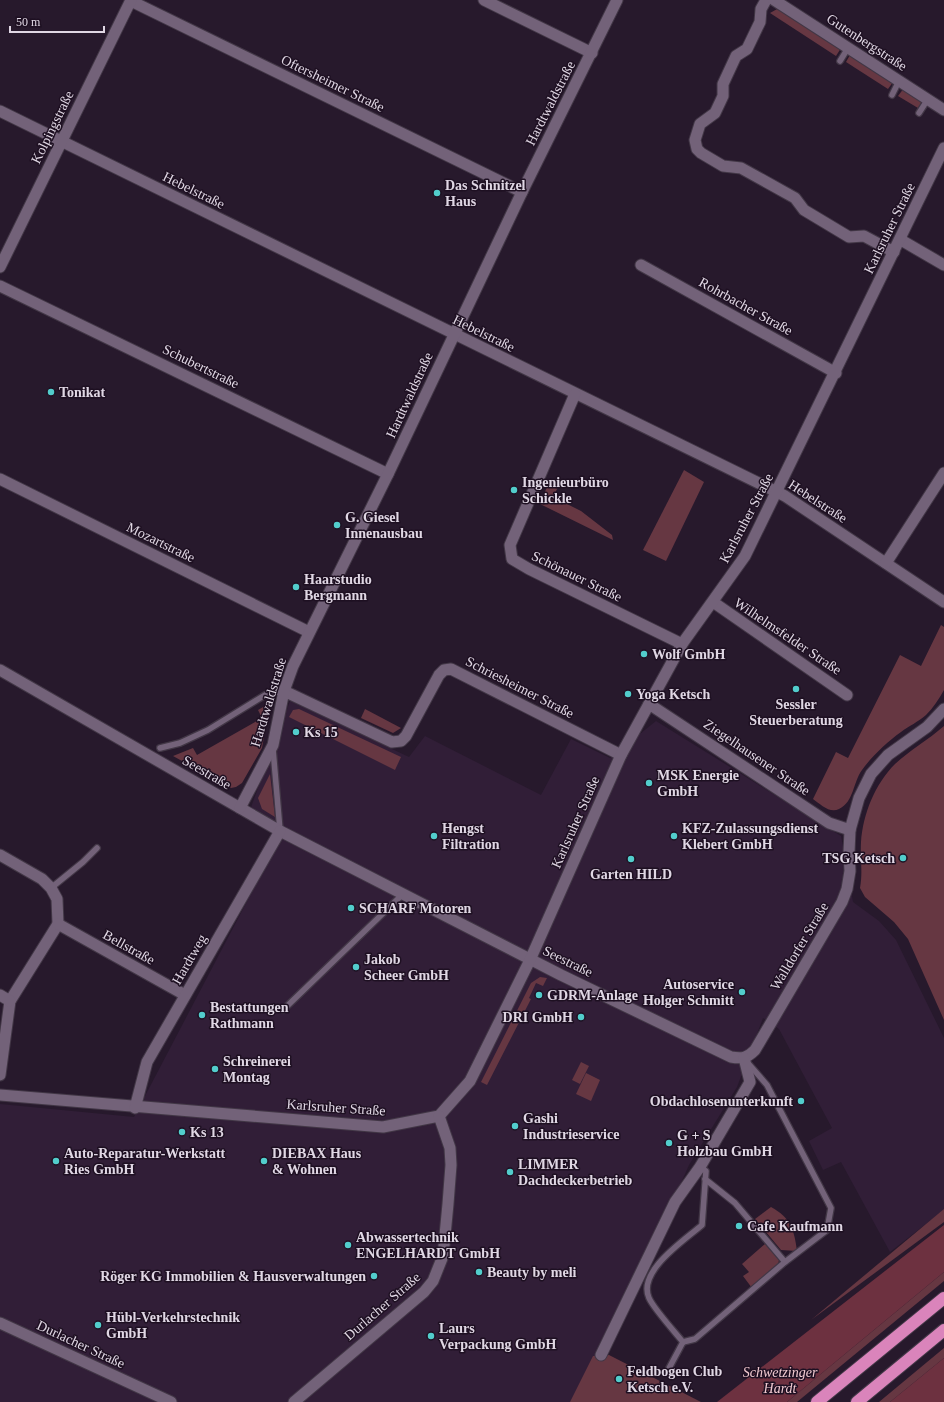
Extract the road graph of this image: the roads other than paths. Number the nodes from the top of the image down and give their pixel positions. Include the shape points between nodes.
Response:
1 (131, 0) edge
2 (484, 0) edge
3 (618, 0) edge
4 (766, 0) edge
5 (774, 0) edge
6 (848, 48) junction
7 (592, 53) junction
8 (840, 61) dead end
9 (900, 81) junction
10 (892, 95) dead end
11 (928, 99) junction
12 (944, 110) edge
13 (0, 111) edge
14 (919, 113) dead end
15 (61, 142) junction
16 (944, 148) edge
17 (522, 192) junction
18 (900, 240) junction
19 (894, 252) junction
20 (641, 265) dead end
21 (944, 265) edge
22 (0, 267) edge
23 (0, 286) edge
24 (454, 334) junction
25 (836, 373) junction
26 (575, 394) junction
27 (944, 473) edge
28 (388, 474) junction
29 (0, 479) edge
30 (777, 492) junction
31 (886, 563) junction
32 (713, 602) junction
33 (944, 602) edge
34 (309, 632) junction
35 (682, 644) junction
36 (0, 670) edge
37 (284, 691) junction
38 (847, 695) dead end
39 (649, 704) junction
40 (944, 709) edge
41 (272, 745) junction
42 (160, 748) dead end
43 (620, 755) junction
44 (240, 808) junction
45 (280, 830) junction
46 (850, 830) junction
47 (97, 848) dead end
48 (0, 855) edge
49 (51, 888) junction
50 (403, 894) junction
51 (58, 924) junction
52 (530, 960) junction
53 (0, 995) edge
54 (185, 995) junction
55 (10, 1001) junction
56 (283, 1010) dead end
57 (744, 1058) junction
58 (0, 1075) edge
59 (0, 1095) edge
60 (135, 1108) junction
61 (439, 1116) junction
62 (700, 1167) junction
63 (705, 1179) junction
64 (785, 1262) junction
65 (944, 1298) edge
66 (0, 1323) edge
67 (944, 1330) edge
68 (683, 1342) junction
69 (601, 1355) dead end
70 (667, 1372) dead end
71 (171, 1402) edge
72 (294, 1402) edge
73 (817, 1402) edge
74 (857, 1402) edge

1 - 15 street, Kolpingstraße
1 - 17 street, Oftersheimer Straße
2 - 7 street
3 - 7 street, Hardtwaldstraße
4 - 19 street via 761,9 760,22 747,49 736,56 723,84 723,96 715,113 700,124 695,140 697,149 723,166 741,168 795,198 804,210 849,237 864,236
5 - 6 street, Gutenbergstraße
6 - 8 lane
6 - 9 street, Gutenbergstraße
7 - 17 street, Hardtwaldstraße
9 - 10 lane
9 - 11 street, Gutenbergstraße
11 - 12 street, Gutenbergstraße
11 - 14 lane
13 - 15 street, Hebelstraße
15 - 22 street, Kolpingstraße
15 - 24 street, Hebelstraße
16 - 18 street, Karlsruher Straße
17 - 24 street, Hardtwaldstraße
18 - 19 street, Karlsruher Straße
18 - 21 street
19 - 25 street, Karlsruher Straße
20 - 25 street, Rohrbacher Straße
23 - 28 street, Schubertstraße
24 - 26 street, Hebelstraße
24 - 28 street, Hardtwaldstraße
25 - 30 street, Karlsruher Straße
26 - 30 street, Hebelstraße
26 - 35 street, Schönauer Straße via 510,545 512,559
27 - 31 street
28 - 34 street, Hardtwaldstraße
29 - 34 street, Mozartstraße
30 - 31 street, Hebelstraße
30 - 32 street, Karlsruher Straße via 745,556
31 - 33 street, Hebelstraße
32 - 35 street, Karlsruher Straße
32 - 38 street, Wilhelmsfelder Straße
34 - 37 street, Hardtwaldstraße
35 - 39 street, Karlsruher Straße
36 - 44 street, Seestraße
37 - 41 street, Hardtwaldstraße
37 - 42 lane via 264,695 208,730 180,743
37 - 43 street, Schriesheimer Straße via 392,742 401,741 438,675 444,670 451,669
39 - 43 street, Karlsruher Straße
39 - 46 street, Ziegelhausener Straße via 829,823
40 - 46 street, Walldorfer Straße via 927,727 888,755 871,774 858,798
41 - 44 street, Hardtwaldstraße
41 - 45 lane
43 - 52 street, Karlsruher Straße
44 - 45 street, Seestraße
45 - 50 street, Seestraße
45 - 54 street, Hardtweg
46 - 57 street, Walldorfer Straße via 850,871 842,902 755,1050
47 - 49 lane
48 - 49 street via 42,879
49 - 51 street via 57,899
50 - 52 street, Seestraße
50 - 56 lane
51 - 54 street, Bellstraße
51 - 55 street
52 - 57 street, Seestraße via 731,1057
52 - 61 street, Karlsruher Straße via 470,1081
53 - 55 street
54 - 60 street, Hardtweg via 147,1062
55 - 58 street
57 - 62 street via 750,1082
57 - 64 lane via 767,1085 831,1208 827,1230
59 - 60 street, Karlsruher Straße
60 - 61 street, Karlsruher Straße via 383,1127
61 - 72 street, Durlacher Straße via 448,1137 451,1165 443,1256 433,1281 424,1292
62 - 63 lane via 706,1171
62 - 69 street via 675,1202
63 - 64 lane via 735,1203
63 - 68 lane via 702,1225 658,1263 647,1286 649,1298
64 - 68 lane via 694,1339
65 - 73 highway
66 - 71 street, Durlacher Straße
67 - 74 highway
68 - 70 lane

